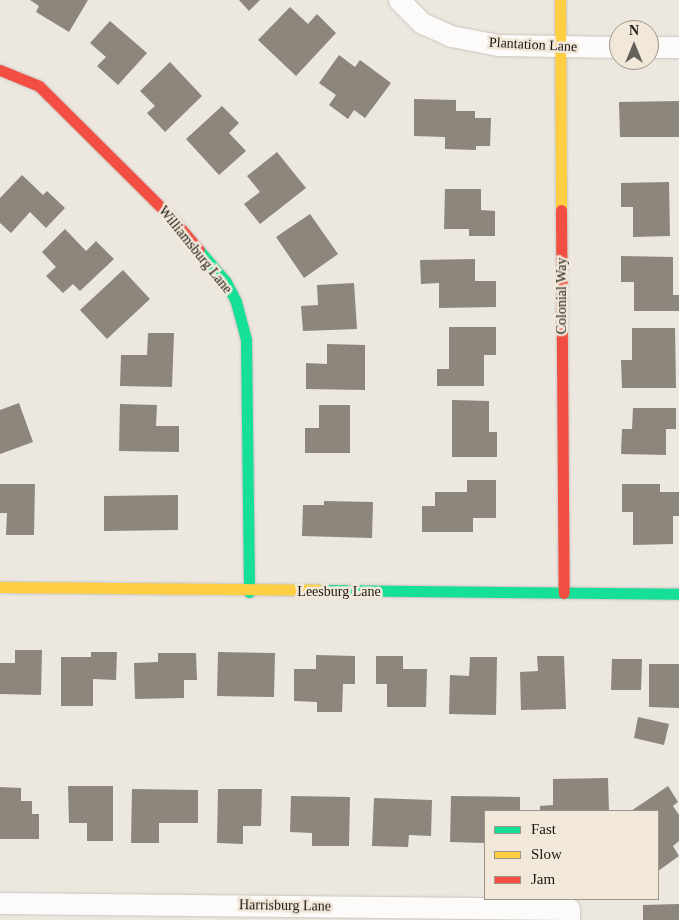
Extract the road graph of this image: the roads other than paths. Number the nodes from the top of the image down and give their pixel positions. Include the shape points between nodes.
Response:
1 (399, 0) edge
2 (560, 0) edge
3 (609, 47) edge
4 (659, 47) edge
5 (679, 47) edge
6 (561, 48) junction
7 (0, 70) edge
8 (0, 587) edge
9 (249, 592) junction
10 (564, 593) junction
11 (679, 594) edge
12 (0, 903) edge
13 (569, 915) edge

1 - 6 street, Plantation Lane via 422,23 451,36 498,46
2 - 6 street, Colonial Way
3 - 6 street, Plantation Lane
4 - 5 street
6 - 10 street, Colonial Way
7 - 9 street, Williamsburg Lane via 39,86 171,217 226,282 236,302 246,340
8 - 9 street, Leesburg Lane
9 - 10 street, Leesburg Lane
10 - 11 street, Leesburg Lane
12 - 13 street, Harrisburg Lane

